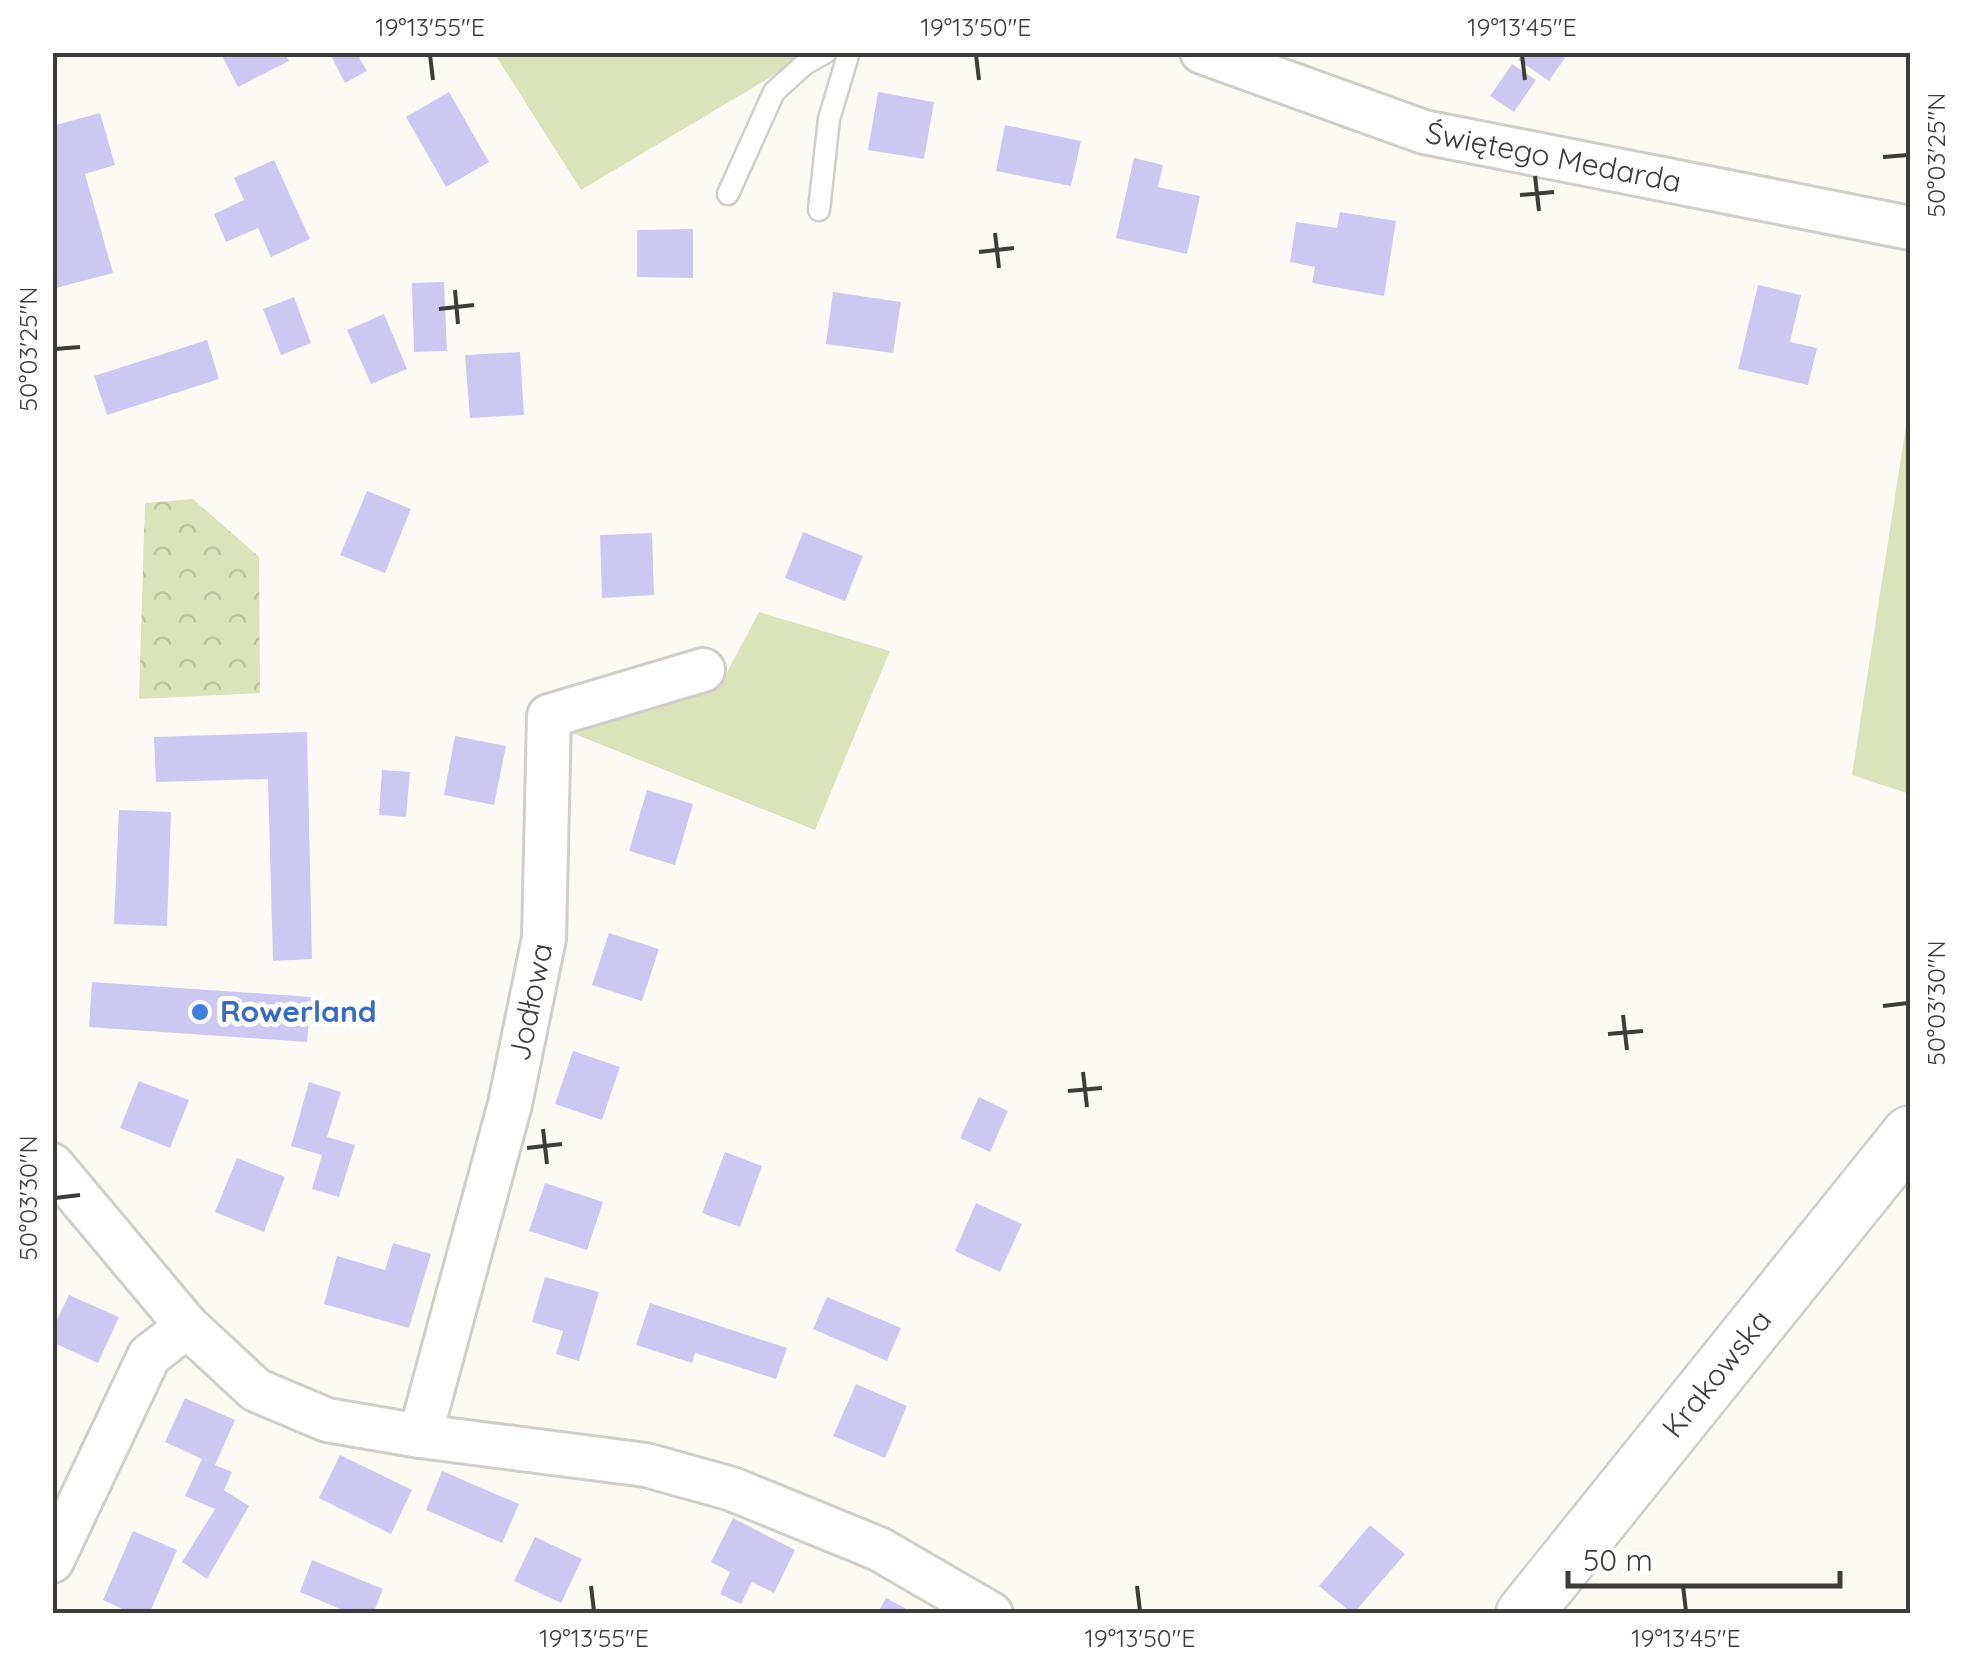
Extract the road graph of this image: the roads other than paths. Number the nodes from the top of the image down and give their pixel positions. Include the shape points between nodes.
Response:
1 (826, 52) edge
2 (849, 52) edge
3 (1202, 52) edge
4 (728, 194) dead end
5 (818, 210) dead end
6 (1910, 228) edge
7 (702, 670) dead end
8 (1910, 1134) edge
9 (52, 1165) edge
10 (187, 1326) junction
11 (420, 1436) junction
12 (52, 1561) edge
13 (992, 1614) edge
14 (1524, 1614) edge

1 - 4 lane via 774,92
2 - 5 lane via 830,119
3 - 6 street, Świętego Medarda via 1424,132
7 - 11 street, Jodłowa via 549,716 544,938 510,1104
8 - 14 street, Krakowska
9 - 10 street
10 - 11 street via 256,1390 327,1420
10 - 12 street via 149,1356
11 - 13 street via 646,1465 732,1489 879,1550

